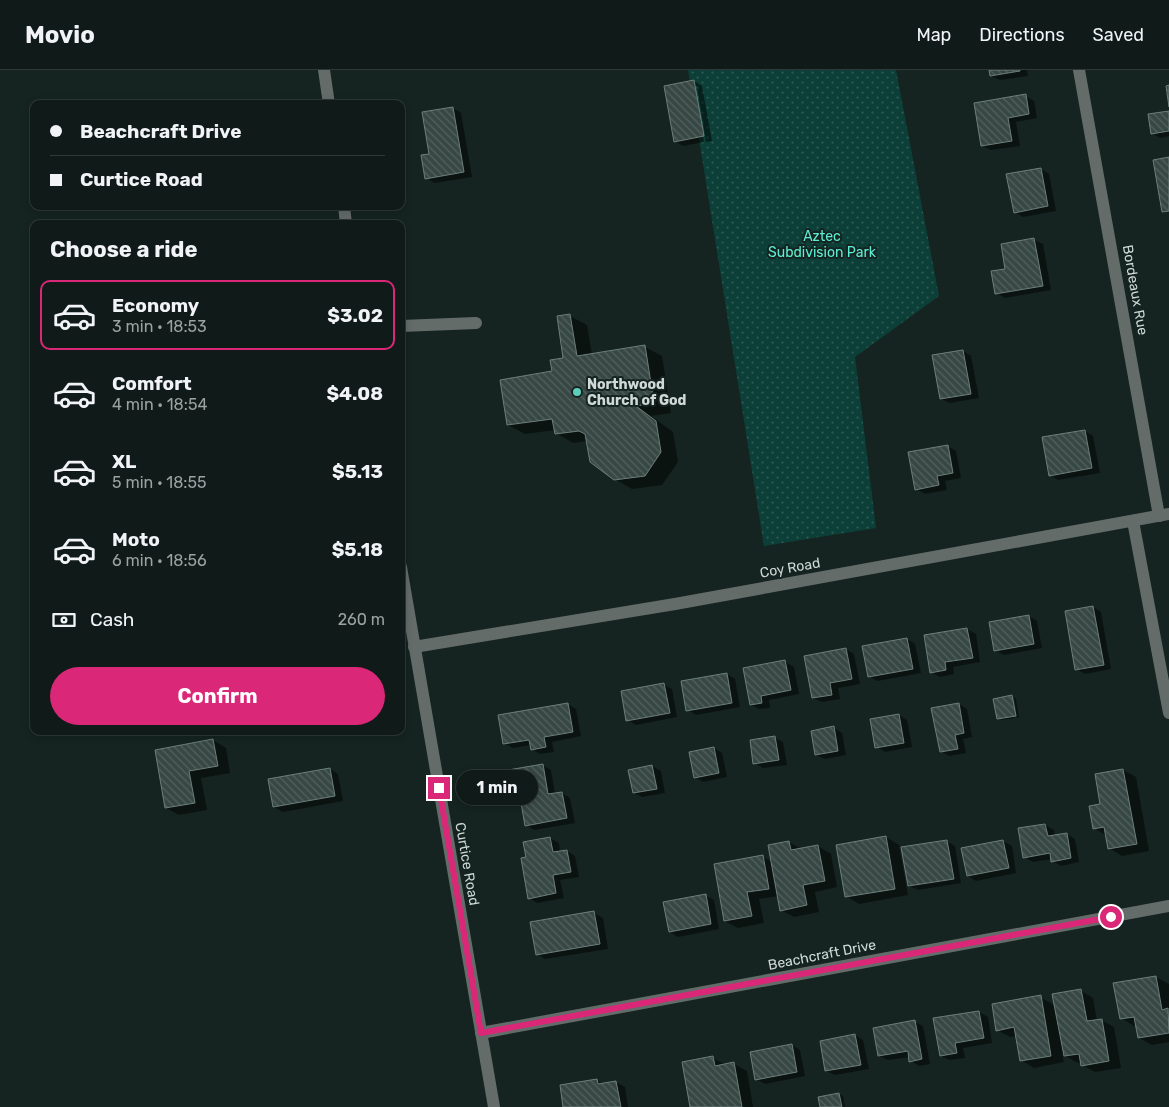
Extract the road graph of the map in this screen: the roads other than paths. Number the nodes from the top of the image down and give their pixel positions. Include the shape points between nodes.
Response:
1 (324, 70) edge
2 (1079, 70) edge
3 (328, 100) edge
4 (476, 323) dead end
5 (405, 326) edge
6 (1164, 515) edge
7 (1133, 521) junction
8 (405, 592) edge
9 (414, 647) junction
10 (1169, 713) edge
11 (1169, 906) edge
12 (481, 1033) junction
13 (494, 1107) edge

1 - 3 street
2 - 6 street, Bordeaux Rue
4 - 5 street
6 - 7 street, Coy Road
7 - 9 street, Coy Road via 675,604
7 - 10 street
8 - 9 street, Curtice Road
9 - 12 street, Curtice Road
11 - 12 street, Beachcraft Drive
12 - 13 street, Curtice Road

